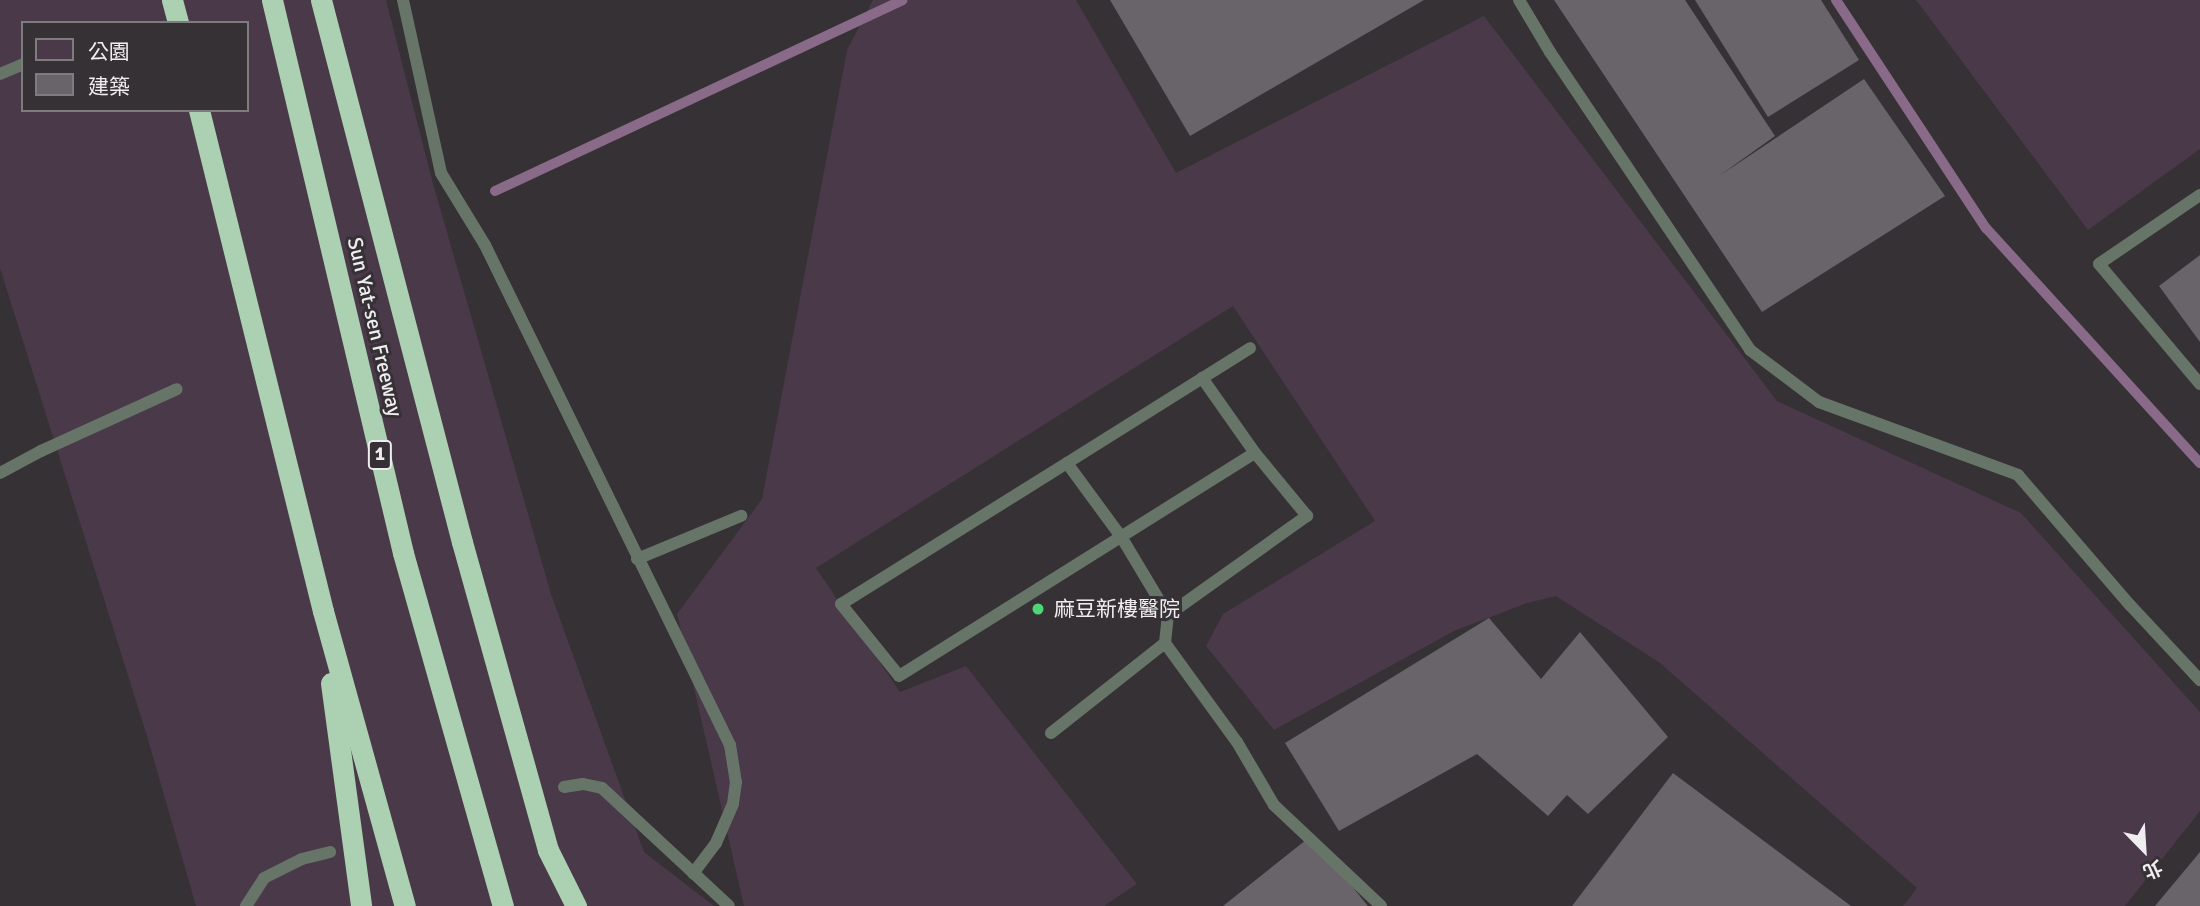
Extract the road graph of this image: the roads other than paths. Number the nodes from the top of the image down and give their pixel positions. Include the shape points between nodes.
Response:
1 (172, 0) edge
2 (272, 0) edge
3 (321, 0) edge
4 (403, 0) edge
5 (1519, 0) edge
6 (177, 21) edge
7 (21, 65) edge
8 (0, 75) edge
9 (199, 112) edge
10 (2200, 195) edge
11 (1250, 348) dead end
12 (1202, 378) junction
13 (2200, 384) edge
14 (177, 389) dead end
15 (1255, 453) junction
16 (1067, 463) junction
17 (0, 472) edge
18 (741, 516) dead end
19 (1122, 538) junction
20 (637, 559) junction
21 (323, 611) junction
22 (1168, 615) junction
23 (1165, 643) junction
24 (2200, 680) edge
25 (1051, 733) dead end
26 (564, 787) dead end
27 (330, 852) dead end
28 (693, 873) junction
29 (246, 906) edge
30 (362, 906) edge
31 (405, 906) edge
32 (503, 906) edge
33 (576, 906) edge
34 (729, 906) edge
35 (1381, 906) edge

1 - 6 highway
2 - 32 highway, Sun Yat-sen Freeway / 1 via 403,553
3 - 33 highway via 462,542 548,850
4 - 20 lane via 441,173 485,245
5 - 24 lane via 1751,350 1818,402 2018,475
7 - 8 lane
9 - 21 highway
10 - 13 lane via 2099,264
11 - 12 lane
12 - 15 lane
12 - 16 lane
14 - 17 lane
15 - 19 lane
15 - 22 lane via 1307,516
16 - 19 lane
16 - 19 lane via 841,604 900,676
18 - 20 lane
19 - 22 lane
20 - 28 lane via 723,727 735,763 727,824
21 - 30 highway
21 - 31 highway
22 - 23 lane
23 - 25 lane
23 - 35 lane via 1237,742 1274,805
26 - 28 lane via 583,784 602,789
27 - 29 lane via 302,859 264,878
28 - 34 lane

